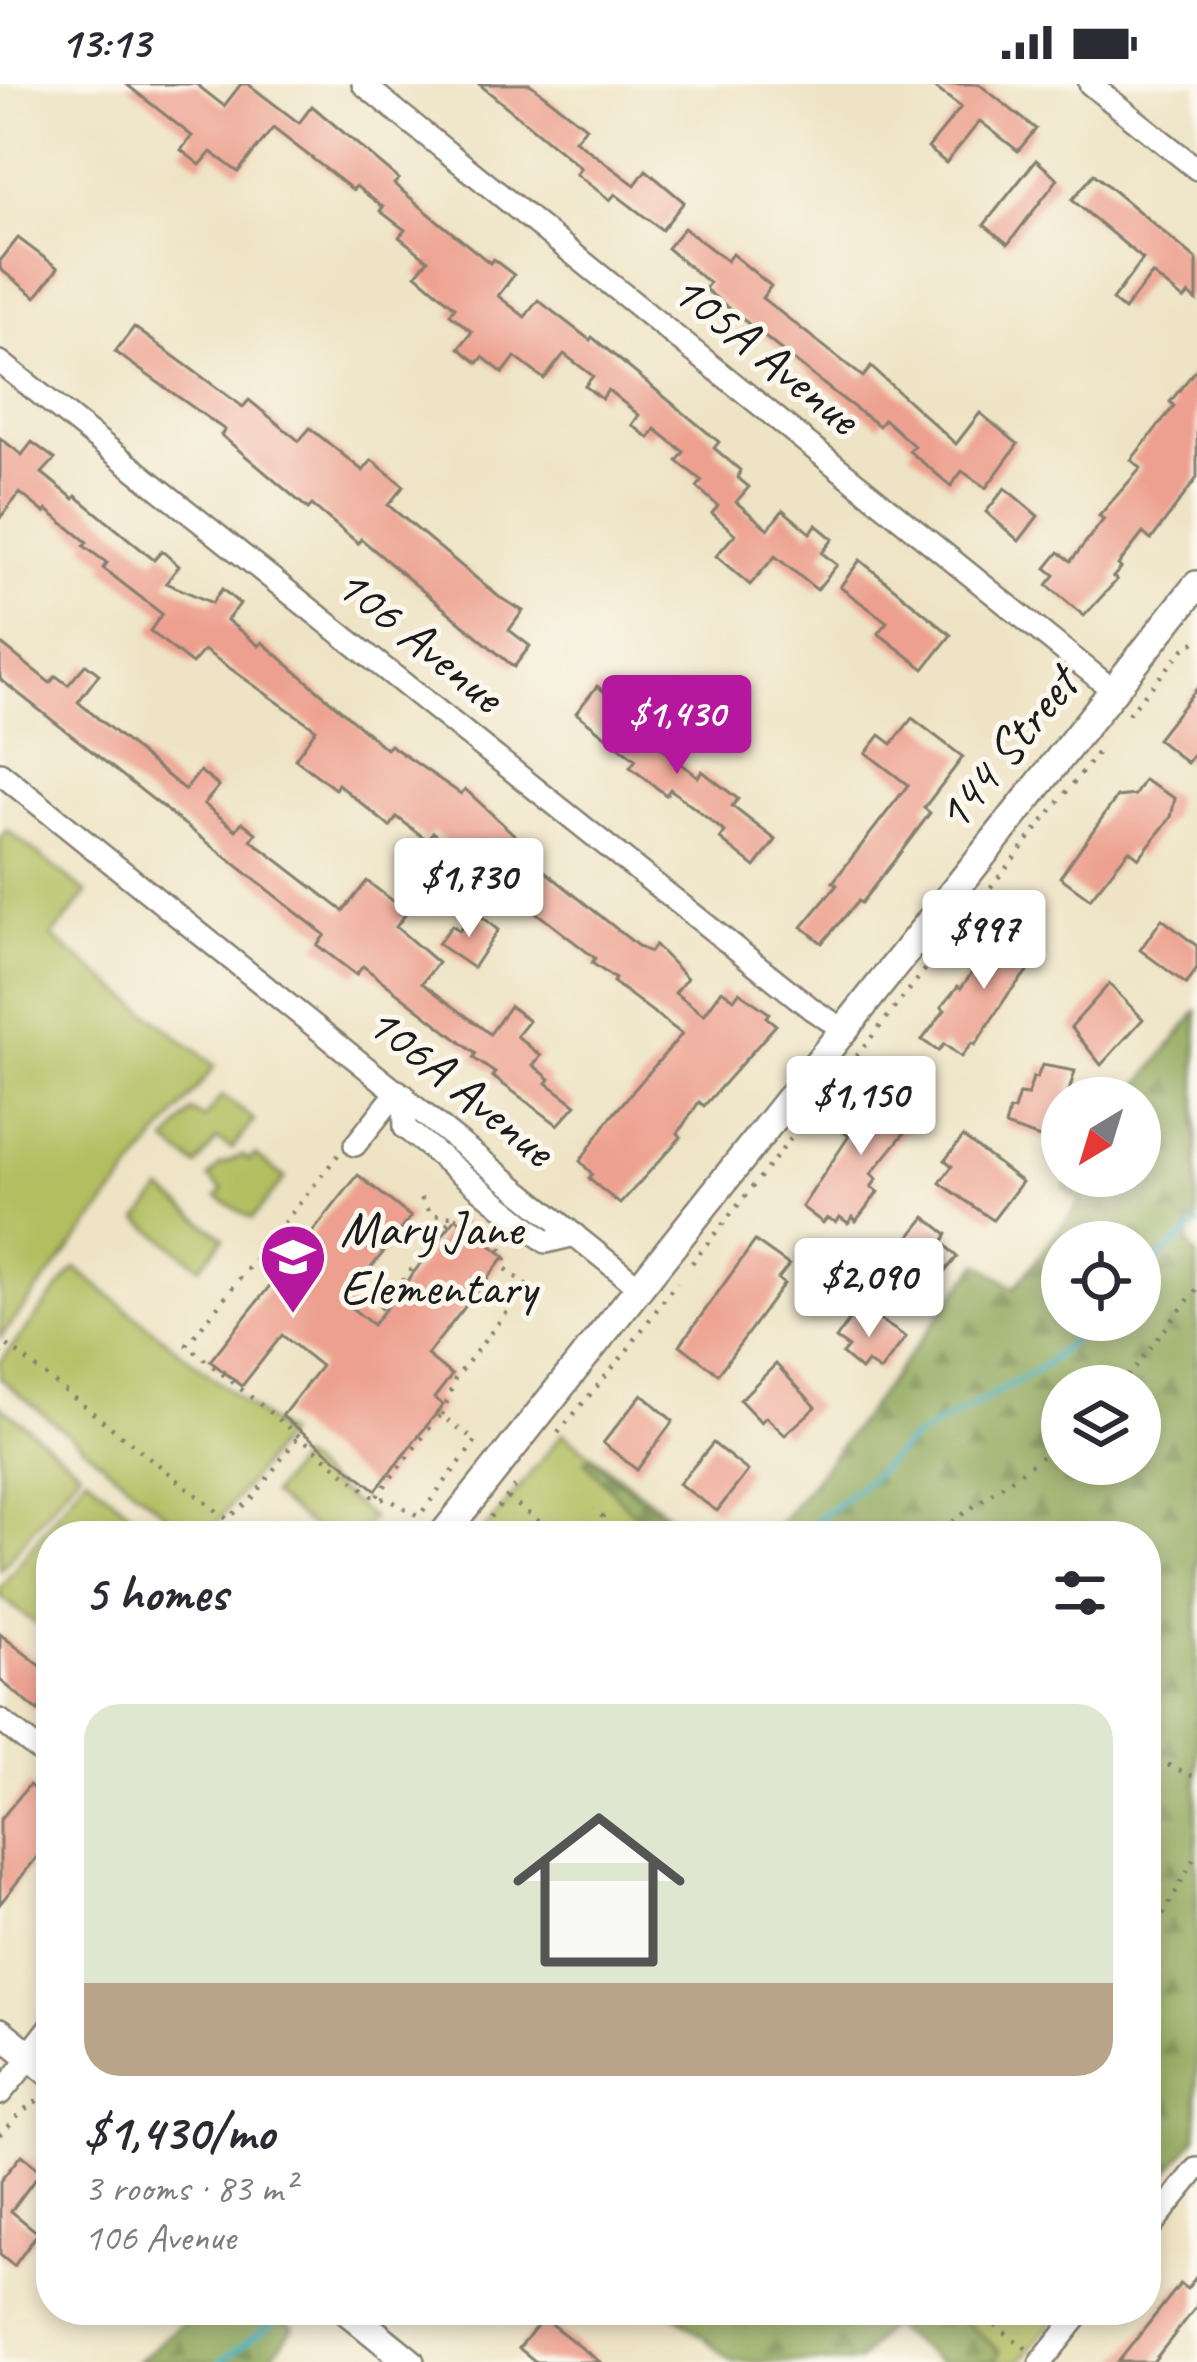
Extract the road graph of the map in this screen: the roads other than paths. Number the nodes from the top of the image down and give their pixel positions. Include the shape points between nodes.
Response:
1 (363, 84) edge
2 (1090, 84) edge
3 (1197, 169) edge
4 (0, 362) edge
5 (1197, 585) edge
6 (1114, 692) junction
7 (0, 773) edge
8 (843, 1030) junction
9 (401, 1093) junction
10 (353, 1143) road end
11 (639, 1287) junction
12 (454, 1521) edge
13 (0, 1720) edge
14 (36, 1748) edge
15 (0, 2032) edge
16 (36, 2061) edge
17 (36, 2069) edge
18 (0, 2094) edge
19 (1197, 2169) edge
20 (1161, 2213) edge
21 (364, 2325) edge
22 (1071, 2325) edge
23 (1042, 2361) edge
24 (410, 2362) edge

1 - 6 street, 105A Avenue
2 - 3 street
4 - 8 street, 106 Avenue
5 - 6 main road, 144 Street
6 - 8 main road, 144 Street
7 - 9 street, 106A Avenue
8 - 11 main road, 144 Street
9 - 10 street
9 - 11 street, 106A Avenue
11 - 12 main road, 144 Street
13 - 14 street
15 - 16 main road
17 - 18 street
19 - 20 street
21 - 24 main road
22 - 23 street

